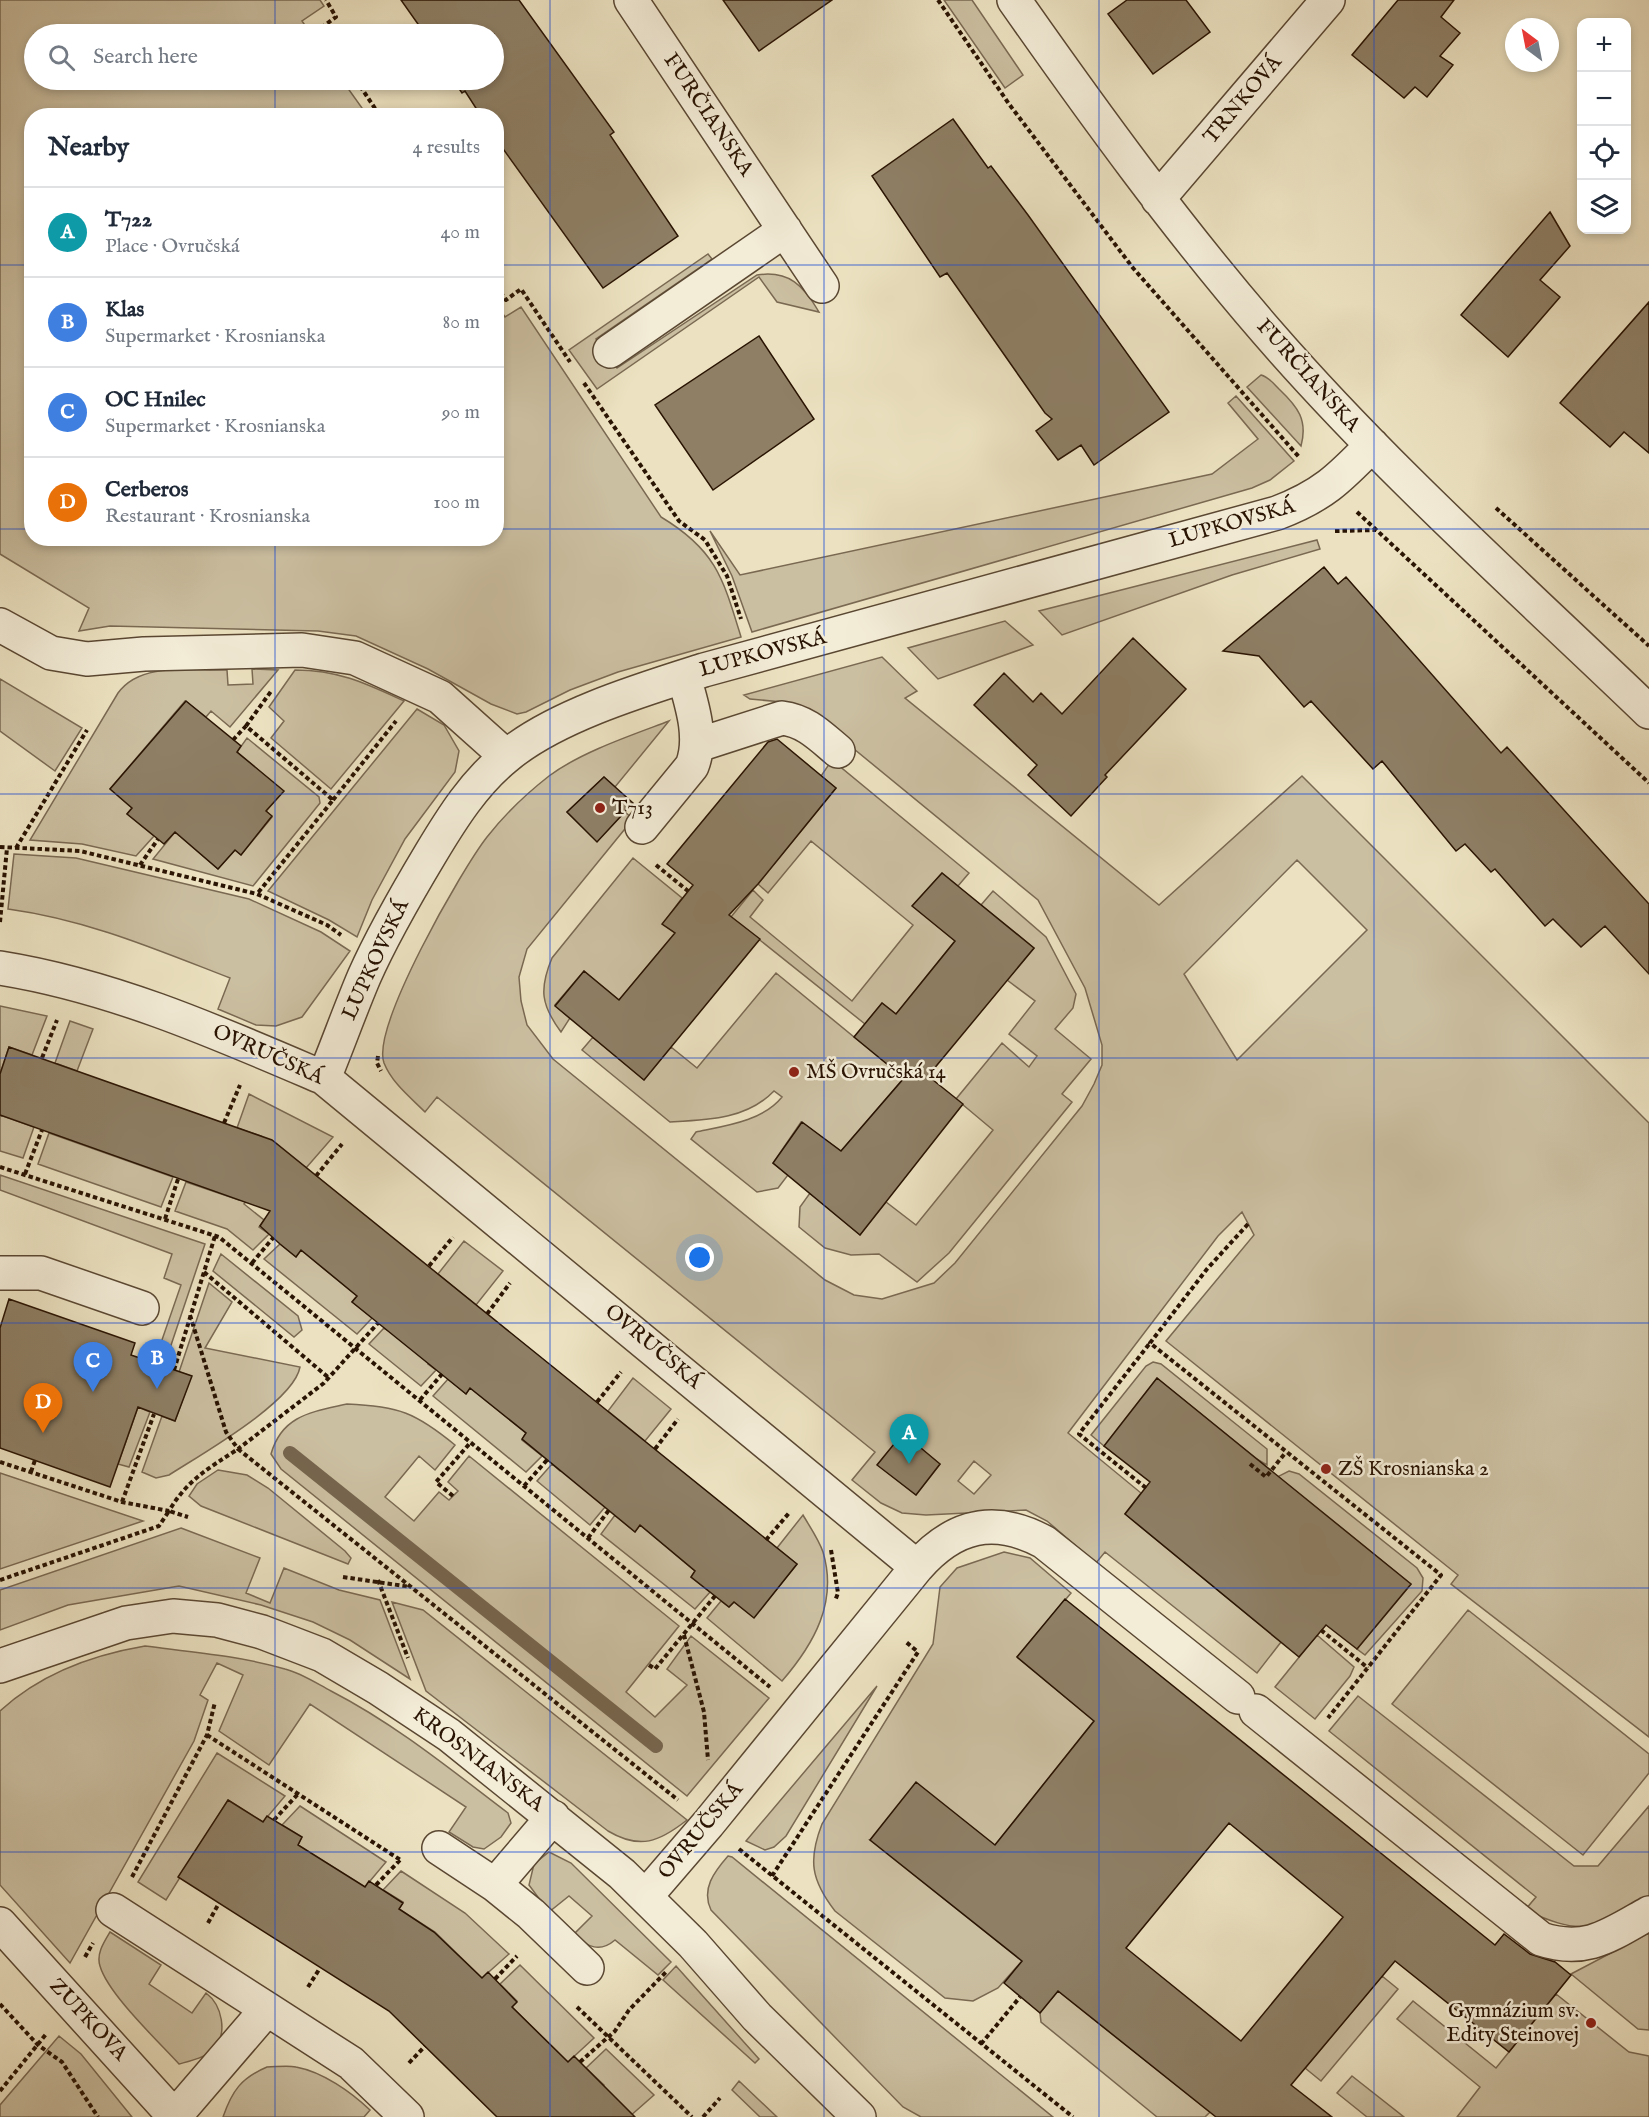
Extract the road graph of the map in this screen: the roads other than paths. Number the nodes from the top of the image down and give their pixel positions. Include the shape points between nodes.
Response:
1 (631, 0) edge
2 (1014, 0) edge
3 (1328, 0) edge
4 (1158, 199) junction
5 (785, 230) junction
6 (822, 286) dead end
7 (610, 351) dead end
8 (1372, 445) junction
9 (0, 625) edge
10 (684, 676) junction
11 (1649, 712) edge
12 (698, 746) junction
13 (838, 750) dead end
14 (506, 756) junction
15 (642, 827) dead end
16 (0, 968) edge
17 (324, 1078) junction
18 (0, 1273) edge
19 (142, 1308) dead end
20 (917, 1567) junction
21 (0, 1666) edge
22 (554, 1816) junction
23 (439, 1848) dead end
24 (495, 1885) junction
25 (646, 1896) junction
26 (113, 1910) road end
27 (1649, 1913) edge
28 (0, 1924) edge
29 (586, 1968) dead end
30 (267, 2009) junction
31 (175, 2117) edge
32 (407, 2117) edge
33 (860, 2117) edge

1 - 5 street, FURČIANSKA
2 - 4 street, FURČIANSKA
3 - 4 street, TRNKOVÁ
4 - 8 street, FURČIANSKA via 1267,332
5 - 6 street, FURČIANSKA
5 - 7 street
8 - 10 street, LUPKOVSKÁ via 1330,487 1304,503 1276,513
8 - 11 street, FURČIANSKA
9 - 14 street via 63,656 87,659 268,651 334,653 355,658 423,688 456,709
10 - 12 street
10 - 14 street, LUPKOVSKÁ via 626,695 560,724
12 - 13 street via 782,718 809,726
12 - 15 street via 692,766
14 - 17 street, LUPKOVSKÁ via 458,809 409,890 365,975
16 - 17 street, OVRUČSKÁ via 40,974 131,1001 211,1029
17 - 20 street, OVRUČSKÁ
18 - 19 street via 40,1273
20 - 25 street, OVRUČSKÁ
20 - 27 street via 948,1537 967,1530 1007,1527 1026,1532 1044,1542 1541,1939 1560,1946 1598,1941
21 - 22 street, KROSNIANSKA via 126,1623 173,1616 217,1620 262,1632 322,1656 369,1683 449,1735
22 - 24 street
22 - 25 street, KROSNIANSKA
23 - 24 street
24 - 29 street
25 - 33 street, KROSNIANSKA via 757,2017
26 - 30 street
28 - 31 street, ZUPKOVA
30 - 31 street
30 - 32 street via 351,2063

